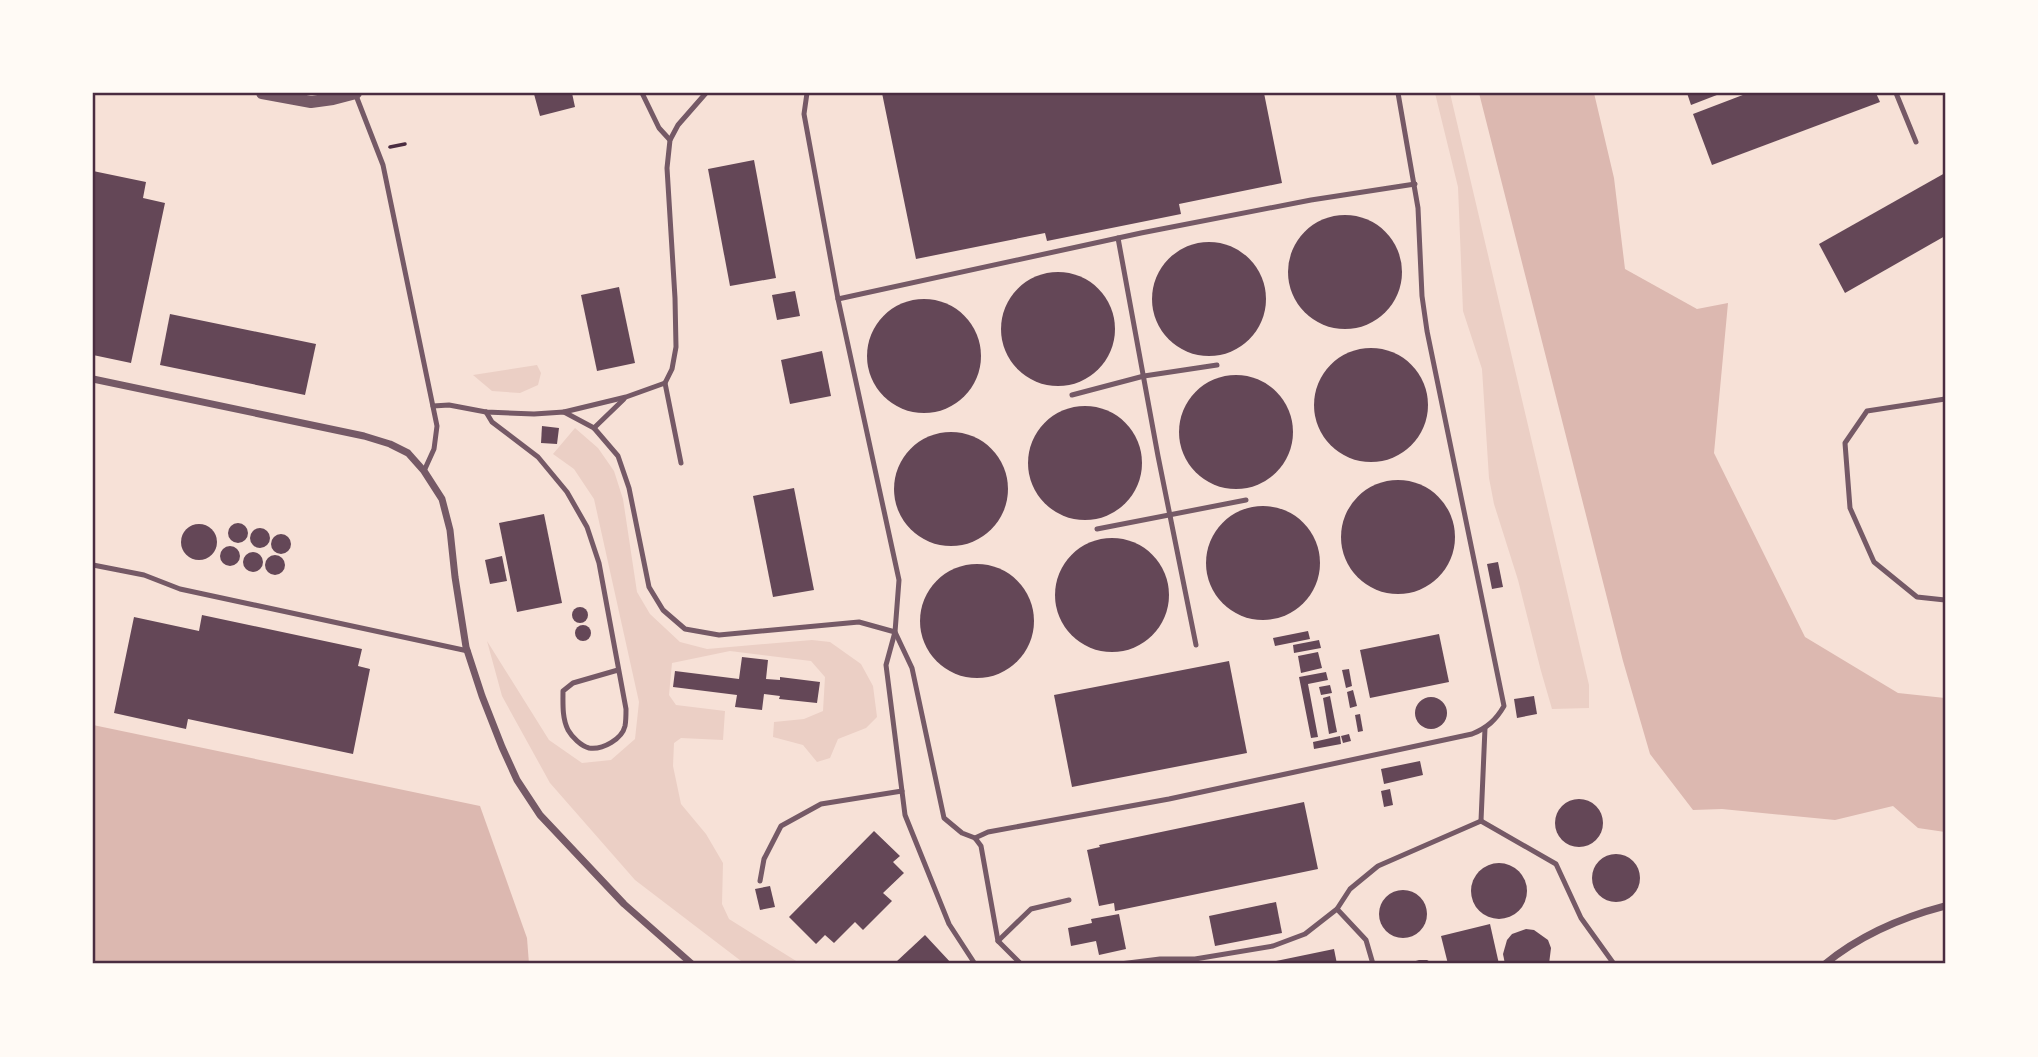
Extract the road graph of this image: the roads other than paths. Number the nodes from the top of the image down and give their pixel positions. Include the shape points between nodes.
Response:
1 (262, 93) edge
2 (355, 93) edge
3 (642, 93) edge
4 (706, 93) edge
5 (807, 93) edge
6 (1398, 93) edge
7 (1896, 93) edge
8 (670, 140) junction
9 (1916, 142) dead end
10 (1415, 184) junction
11 (1118, 238) junction
12 (838, 299) junction
13 (1217, 365) dead end
14 (1144, 376) junction
15 (93, 379) edge
16 (665, 383) junction
17 (1072, 395) dead end
18 (626, 397) junction
19 (1945, 399) edge
20 (433, 405) junction
21 (486, 412) junction
22 (564, 412) junction
23 (594, 428) junction
24 (681, 463) dead end
25 (424, 471) junction
26 (1246, 500) dead end
27 (1170, 516) junction
28 (1097, 529) dead end
29 (93, 565) edge
30 (1945, 600) edge
31 (895, 632) junction
32 (1196, 645) dead end
33 (468, 651) junction
34 (618, 670) junction
35 (1485, 728) junction
36 (902, 791) junction
37 (1481, 821) junction
38 (975, 838) junction
39 (760, 881) dead end
40 (1069, 900) dead end
41 (1945, 906) edge
42 (1337, 909) junction
43 (998, 942) junction
44 (1196, 962) edge
45 (692, 964) edge
46 (975, 964) edge
47 (1021, 964) edge
48 (1120, 964) edge
49 (1373, 964) edge
50 (1614, 964) edge
51 (1825, 964) edge

1 - 2 street via 311,102
2 - 20 lane via 383,165
3 - 8 lane
4 - 8 lane
5 - 12 lane via 804,114
6 - 10 lane
7 - 9 lane
8 - 16 lane via 667,168 676,347
10 - 11 lane
10 - 35 lane via 1427,331 1504,706
11 - 12 lane
11 - 14 lane
12 - 31 lane via 899,580
13 - 14 lane
14 - 17 lane
14 - 27 lane
15 - 25 street via 364,436 408,453
16 - 18 lane
16 - 24 lane
18 - 22 lane
18 - 23 lane
19 - 30 lane via 1867,411 1845,443 1850,508 1874,562 1917,597
20 - 21 lane
20 - 25 lane via 437,426 434,449
21 - 22 lane
21 - 34 lane via 492,422 538,457 567,492 587,527
22 - 23 lane
23 - 31 lane via 618,456 649,587 663,610 685,629 719,635 859,622
25 - 33 street via 442,499 450,530
26 - 27 lane
27 - 28 lane
27 - 32 lane
29 - 33 lane via 144,575 180,589
31 - 36 lane via 886,665
31 - 38 lane via 912,668 944,818 962,834
33 - 45 street via 502,747 540,815 624,904
34 - 34 lane via 625,727 618,740 589,748 576,741 567,728 563,691
35 - 37 lane
35 - 38 lane
36 - 39 lane via 821,804 781,825 764,859
36 - 46 lane via 905,815 936,895
37 - 42 lane via 1378,866 1350,889
37 - 50 lane via 1556,864 1581,918
38 - 43 lane via 981,846
40 - 43 lane via 1031,909
41 - 51 street via 1885,927
42 - 44 lane via 1305,934 1273,946
42 - 49 lane via 1366,940
43 - 47 lane
44 - 48 lane via 1160,958

